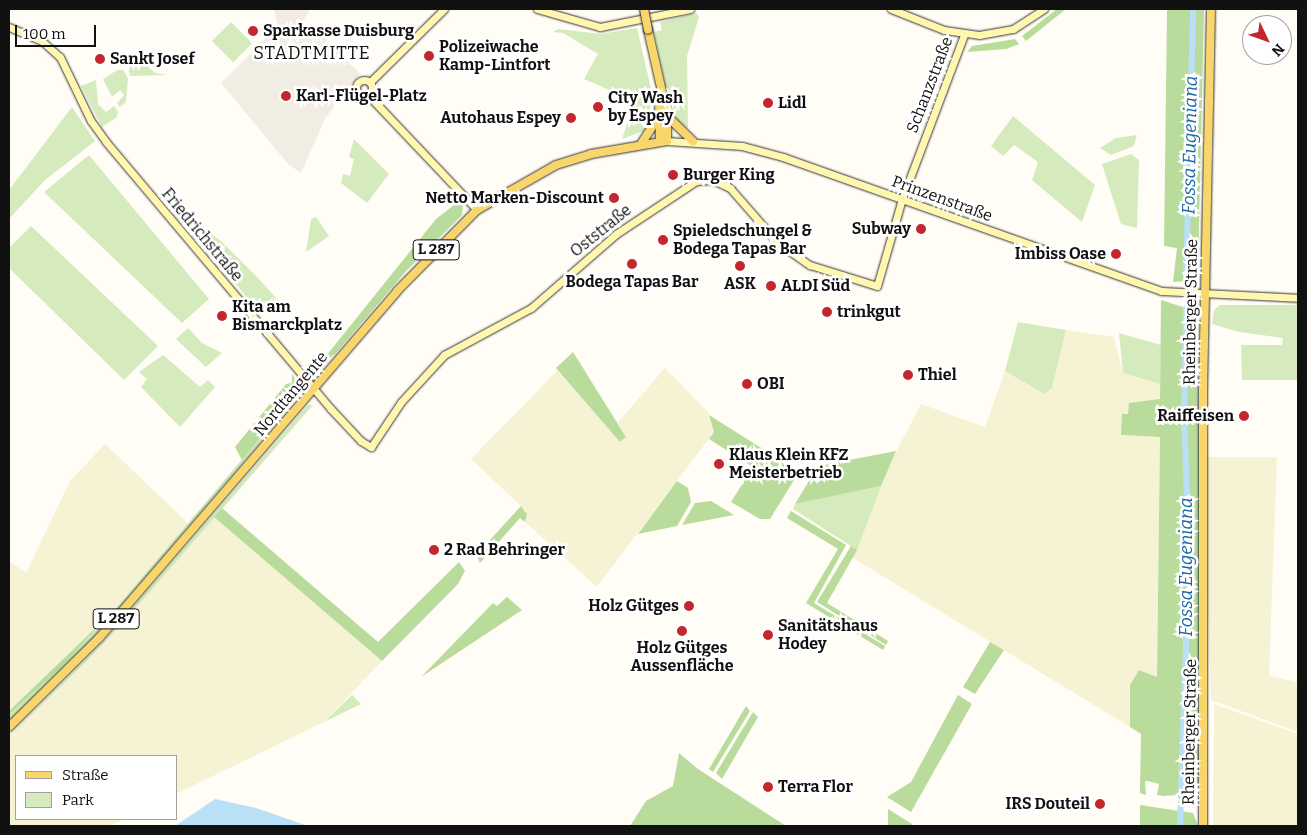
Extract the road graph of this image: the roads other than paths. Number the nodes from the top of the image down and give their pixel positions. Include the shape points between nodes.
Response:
1 (444, 9) edge
2 (538, 9) edge
3 (644, 9) edge
4 (670, 9) edge
5 (690, 9) edge
6 (891, 9) edge
7 (1044, 9) edge
8 (1211, 9) edge
9 (587, 25) junction
10 (9, 26) edge
11 (964, 35) junction
12 (370, 82) junction
13 (368, 95) junction
14 (663, 114) junction
15 (664, 141) junction
16 (693, 141) junction
17 (641, 144) junction
18 (902, 199) junction
19 (477, 210) junction
20 (877, 286) joint
21 (1204, 295) junction
22 (1298, 298) edge
23 (313, 388) junction
24 (368, 446) joint
25 (9, 727) edge
26 (1203, 826) edge

1 - 12 street
2 - 9 street
3 - 14 main road, bridge
4 - 9 street
5 - 9 street via 611,26
6 - 11 street
7 - 11 street, Schanzstraße via 1008,31
8 - 21 main road, Rheinberger Straße
10 - 23 street, Friedrichstraße via 54,51 98,131
11 - 18 street, Schanzstraße
12 - 13 street via 372,88
12 - 13 street via 361,80 356,88 361,95
13 - 19 street
14 - 15 main road
14 - 16 main road via 677,130
14 - 17 main road
15 - 16 street, Prinzenstraße
15 - 17 main road, Nordtangente / L 287
16 - 18 street, Prinzenstraße via 760,150
17 - 19 main road, Nordtangente / L 287 via 556,164
18 - 20 street, Schanzstraße
18 - 21 street, Prinzenstraße via 1154,288
19 - 23 main road, Nordtangente / L 287 via 397,291
20 - 24 street, Oststraße via 810,266 778,243 730,188 713,180 696,181 616,234 531,308 444,355 401,402 376,444
21 - 22 street, Prinzenstraße
21 - 26 main road, Rheinberger Straße
23 - 24 street, Friedrichstraße
23 - 25 main road, Nordtangente / L 287 via 100,638

